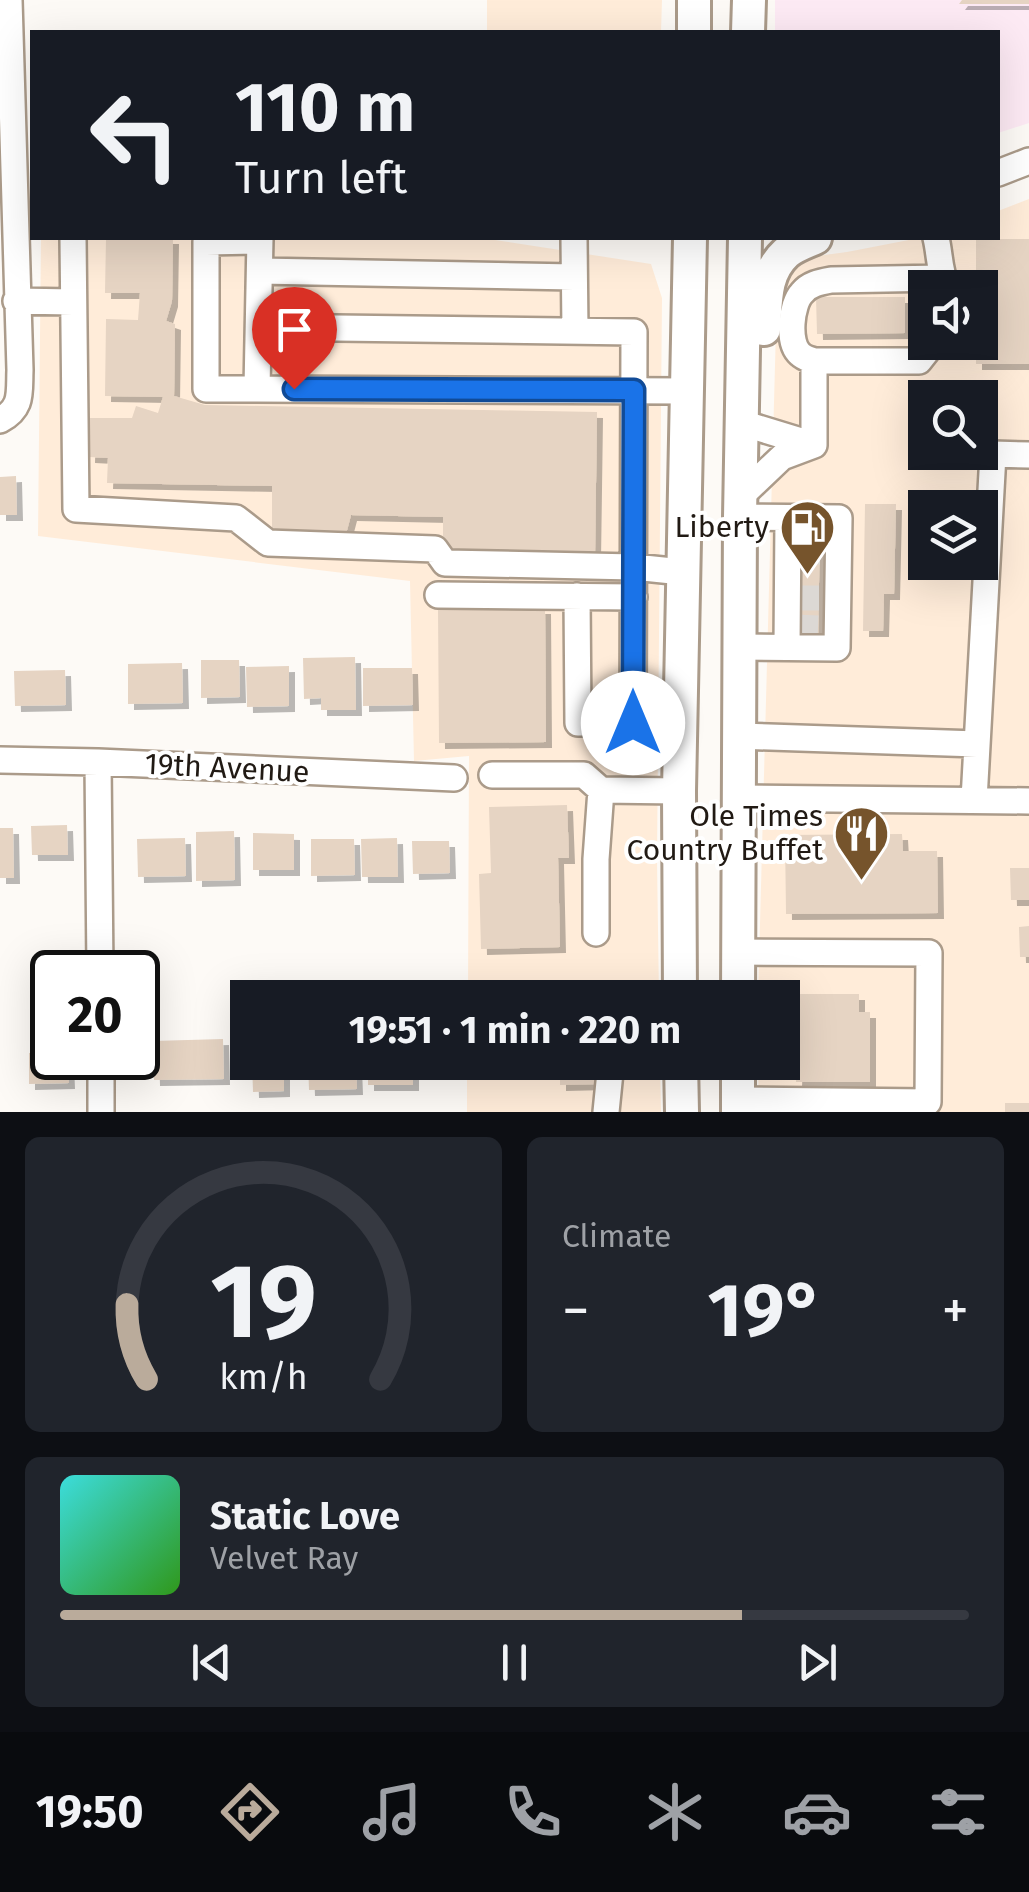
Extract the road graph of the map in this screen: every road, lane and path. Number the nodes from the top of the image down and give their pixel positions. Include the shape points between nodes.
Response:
1 (8, 0) edge
2 (694, 0) edge
3 (749, 0) edge
4 (694, 30) edge
5 (748, 30) edge
6 (15, 112) edge
7 (1029, 162) edge
8 (1000, 172) edge
9 (72, 240) edge
10 (206, 240) edge
11 (260, 240) edge
12 (574, 240) edge
13 (690, 240) edge
14 (745, 240) edge
15 (811, 240) edge
16 (936, 240) edge
17 (942, 270) edge
18 (260, 271) junction
19 (574, 277) junction
20 (908, 280) edge
21 (814, 284) junction
22 (908, 290) edge
23 (16, 302) junction
24 (73, 302) junction
25 (259, 327) junction
26 (575, 332) junction
27 (908, 350) edge
28 (814, 361) junction
29 (257, 389) junction
30 (634, 390) junction
31 (686, 390) junction
32 (4, 418) edge
33 (742, 420) junction
34 (814, 446) junction
35 (1029, 455) edge
36 (740, 507) junction
37 (634, 567) junction
38 (682, 572) junction
39 (438, 595) dead end
40 (577, 596) junction
41 (634, 597) junction
42 (739, 647) junction
43 (680, 722) junction
44 (633, 723) junction
45 (738, 736) junction
46 (977, 744) junction
47 (0, 760) edge
48 (98, 762) junction
49 (492, 775) dead end
50 (454, 778) dead end
51 (601, 790) junction
52 (679, 791) junction
53 (738, 798) junction
54 (974, 800) junction
55 (1029, 801) edge
56 (596, 933) dead end
57 (100, 950) edge
58 (738, 952) junction
59 (680, 980) edge
60 (738, 980) edge
61 (101, 1080) edge
62 (609, 1080) edge
63 (681, 1080) edge
64 (738, 1080) edge
65 (738, 1106) edge
66 (679, 1109) edge
67 (101, 1112) edge
68 (606, 1112) edge

1 - 6 street
2 - 4 main road
3 - 5 main road
6 - 23 street
7 - 8 street
9 - 24 street
10 - 11 street
10 - 29 street via 206,389
11 - 18 street
12 - 19 street
13 - 31 main road
14 - 33 main road
15 - 33 main road via 788,251 766,289 763,383
16 - 17 street
18 - 19 street
18 - 25 street
19 - 26 street
20 - 21 street
21 - 22 street
21 - 28 street via 794,307 792,323 799,354
23 - 24 street
23 - 32 street via 18,403
24 - 37 street via 76,509 236,518 268,543 435,549 446,563
25 - 26 street
25 - 29 street
26 - 30 street via 634,332
27 - 28 street
28 - 34 street
29 - 30 street
30 - 31 street
30 - 37 street
31 - 38 main road
33 - 34 street
33 - 36 main road
34 - 36 street via 782,457
35 - 46 street via 993,454
36 - 42 main road
36 - 42 street via 809,582
37 - 38 street
37 - 41 street
38 - 43 main road
39 - 40 street
40 - 41 street
40 - 44 street via 578,723
41 - 44 street
42 - 45 main road
43 - 44 street
43 - 52 main road
45 - 46 street
45 - 53 main road
46 - 54 street
47 - 48 street, 19th Avenue
48 - 50 street, 19th Avenue
48 - 57 street
49 - 51 street via 584,774
51 - 52 street
51 - 56 street
52 - 59 main road
53 - 54 street
53 - 58 main road
54 - 55 street
58 - 60 main road
58 - 65 street via 929,953 928,1102
61 - 67 street
62 - 68 street
63 - 66 main road
64 - 65 main road

